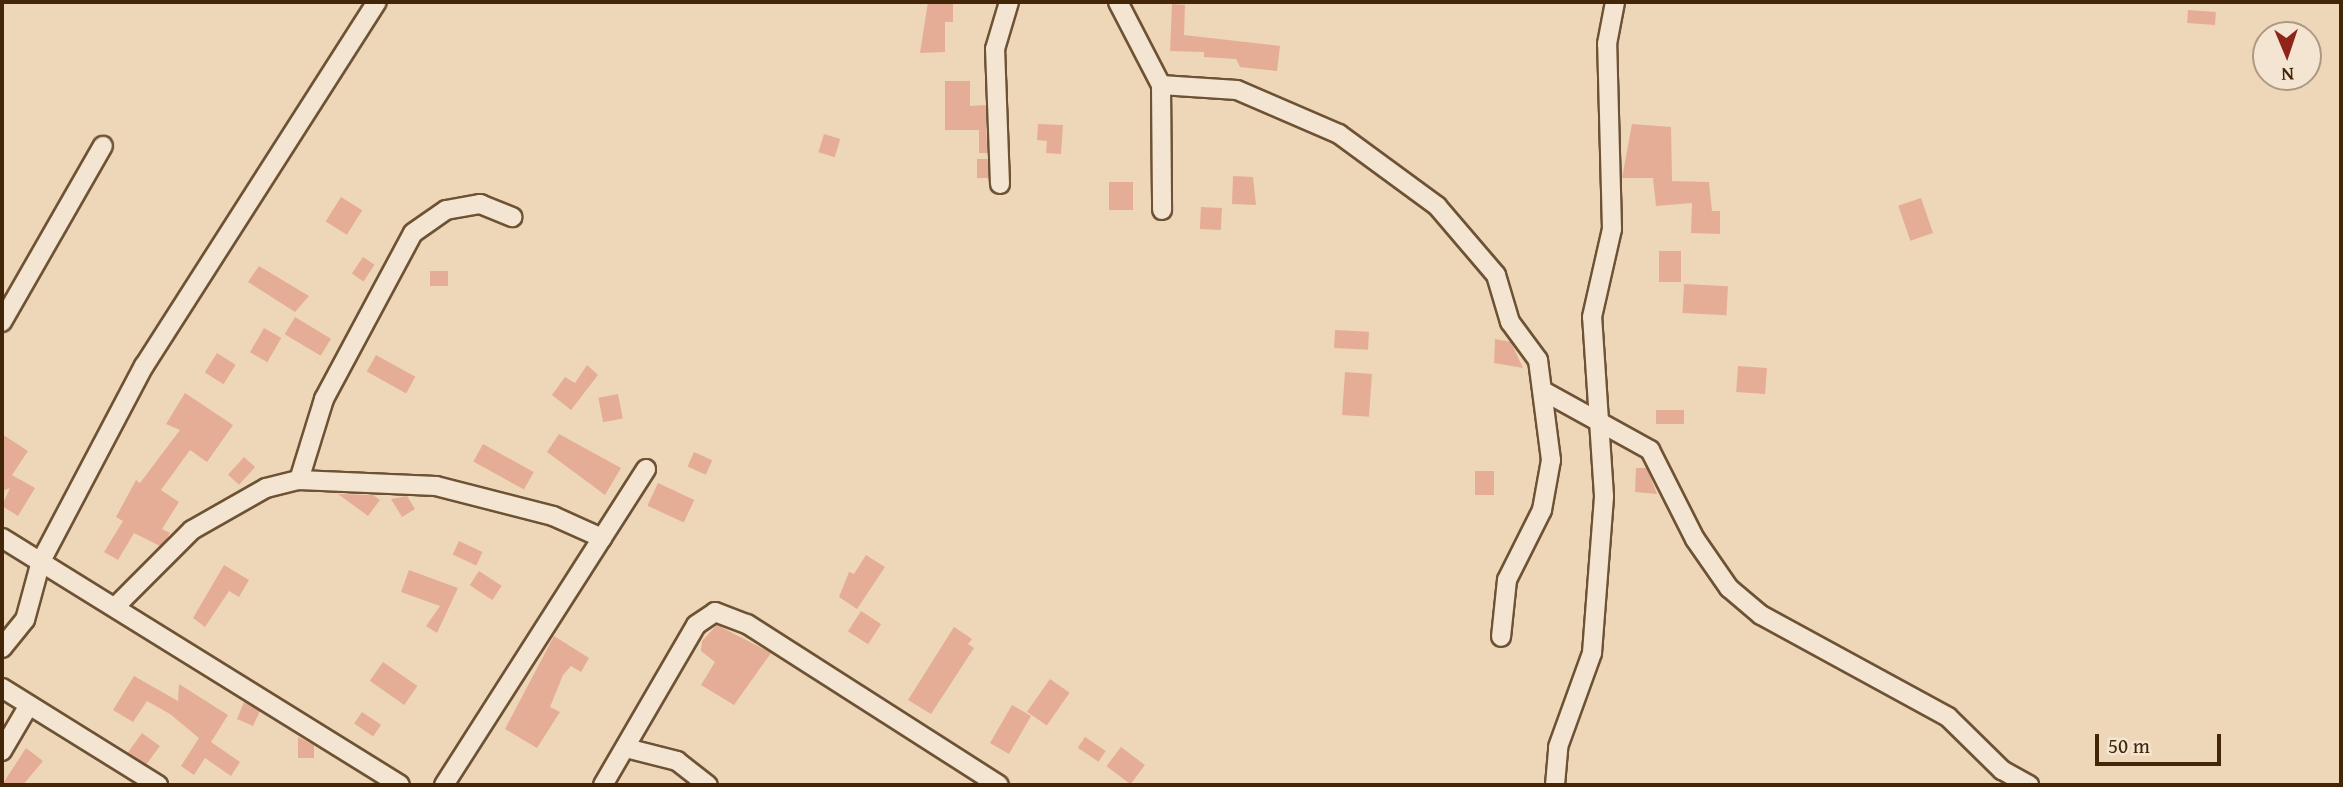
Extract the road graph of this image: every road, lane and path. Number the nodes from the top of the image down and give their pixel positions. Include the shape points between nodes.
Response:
1 (377, 2) edge
2 (1009, 2) edge
3 (1118, 2) edge
4 (1615, 2) edge
5 (1161, 85) junction
6 (103, 146) dead end
7 (1000, 184) dead end
8 (1161, 210) dead end
9 (512, 217) dead end
10 (2, 322) edge
11 (1545, 392) junction
12 (1601, 420) junction
13 (646, 468) dead end
14 (299, 480) junction
15 (2, 538) edge
16 (602, 538) junction
17 (41, 561) junction
18 (115, 607) junction
19 (1500, 637) dead end
20 (2, 648) edge
21 (2, 688) edge
22 (29, 705) junction
23 (626, 748) junction
24 (2, 751) edge
25 (158, 785) edge
26 (400, 785) edge
27 (444, 785) edge
28 (603, 785) edge
29 (708, 785) edge
30 (999, 785) edge
31 (1555, 785) edge
32 (2029, 785) edge

1 - 17 street via 144,366
2 - 7 street via 995,49
3 - 5 street
4 - 12 street via 1607,44 1612,229 1592,317
5 - 8 street
5 - 11 street via 1237,90 1339,134 1393,169 1437,206 1496,275 1510,322 1538,360
6 - 10 street
9 - 14 street via 480,204 446,209 413,233 324,399
11 - 12 street
11 - 19 street via 1551,460 1542,510 1507,580
12 - 31 street via 1605,482 1592,653 1558,747
12 - 32 street via 1650,450 1695,539 1729,588 1761,615 1948,717 2002,770
13 - 16 street
14 - 16 street via 436,486 553,516
14 - 18 street via 266,488 192,530
15 - 17 street
16 - 27 street
17 - 18 street
17 - 20 street via 25,620
18 - 26 street
21 - 22 street
22 - 24 street
22 - 25 street
23 - 28 street
23 - 29 street via 677,761
23 - 30 street via 696,625 704,616 727,612

